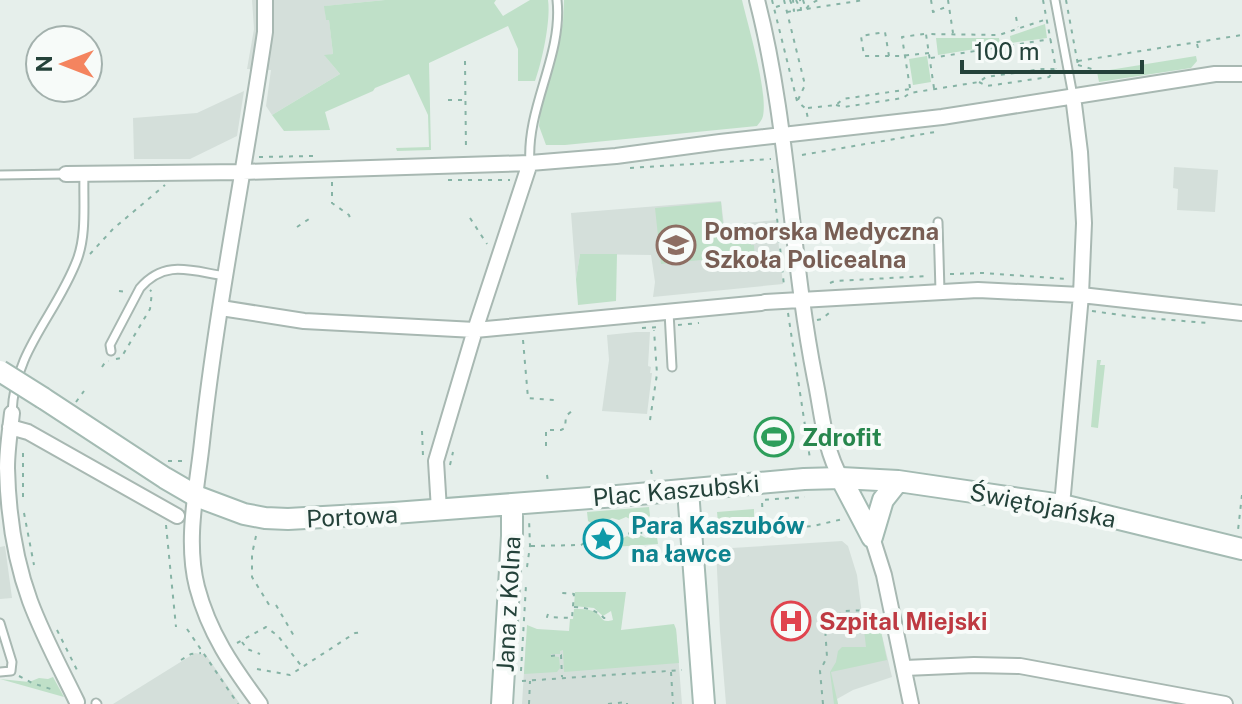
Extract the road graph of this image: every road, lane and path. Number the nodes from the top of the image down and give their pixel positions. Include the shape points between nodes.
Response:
1 (265, 0) edge
2 (557, 0) edge
3 (757, 0) edge
4 (772, 0) edge
5 (796, 0) edge
6 (818, 0) edge
7 (864, 0) edge
8 (931, 0) edge
9 (948, 0) edge
10 (1043, 0) edge
11 (1055, 0) edge
12 (1066, 0) edge
13 (785, 2) edge
14 (949, 6) junction
15 (774, 7) junction
16 (806, 9) junction
17 (801, 10) junction
18 (794, 11) junction
19 (787, 12) junction
20 (1016, 17) dead end
21 (1047, 19) junction
22 (1018, 28) junction
23 (926, 34) junction
24 (953, 34) junction
25 (1242, 35) edge
26 (1051, 39) junction
27 (1197, 42) junction
28 (1199, 52) dead end
29 (929, 53) junction
30 (905, 55) junction
31 (889, 56) junction
32 (930, 58) junction
33 (465, 61) dead end
34 (1078, 61) junction
35 (1056, 69) junction
36 (1092, 69) dead end
37 (1242, 74) edge
38 (979, 82) junction
39 (934, 89) junction
40 (910, 91) junction
41 (1073, 96) junction
42 (448, 100) dead end
43 (465, 100) junction
44 (797, 101) junction
45 (836, 105) junction
46 (936, 132) dead end
47 (783, 136) junction
48 (466, 153) dead end
49 (802, 155) dead end
50 (771, 158) dead end
51 (530, 163) junction
52 (629, 168) dead end
53 (243, 172) junction
54 (66, 174) joint
55 (84, 174) junction
56 (0, 175) edge
57 (497, 179) dead end
58 (515, 180) dead end
59 (332, 182) dead end
60 (166, 183) dead end
61 (312, 217) dead end
62 (350, 218) dead end
63 (470, 218) dead end
64 (938, 222) dead end
65 (297, 227) dead end
66 (487, 244) dead end
67 (84, 261) dead end
68 (226, 276) junction
69 (940, 291) junction
70 (152, 292) dead end
71 (1081, 295) junction
72 (801, 300) junction
73 (221, 308) junction
74 (832, 310) dead end
75 (1099, 311) dead end
76 (669, 312) junction
77 (1242, 313) edge
78 (653, 314) junction
79 (815, 320) dead end
80 (1211, 321) dead end
81 (475, 330) junction
82 (523, 340) dead end
83 (111, 351) dead end
84 (102, 367) dead end
85 (672, 367) dead end
86 (0, 371) edge
87 (84, 391) dead end
88 (554, 400) dead end
89 (73, 406) dead end
90 (573, 410) dead end
91 (650, 420) dead end
92 (8, 430) edge
93 (546, 446) dead end
94 (23, 454) dead end
95 (174, 461) dead end
96 (186, 461) dead end
97 (651, 470) dead end
98 (547, 475) dead end
99 (652, 475) dead end
100 (841, 478) junction
101 (18, 480) dead end
102 (898, 481) junction
103 (548, 482) dead end
104 (688, 490) junction
105 (1242, 495) edge
106 (196, 496) junction
107 (805, 497) dead end
108 (521, 504) junction
109 (1062, 505) junction
110 (23, 507) junction
111 (439, 510) junction
112 (171, 519) joint
113 (843, 519) dead end
114 (1241, 519) edge
115 (764, 530) junction
116 (1242, 531) edge
117 (697, 534) dead end
118 (256, 536) dead end
119 (663, 537) dead end
120 (872, 537) junction
121 (530, 546) junction
122 (1242, 549) edge
123 (34, 568) dead end
124 (527, 572) dead end
125 (526, 584) dead end
126 (562, 593) dead end
127 (276, 605) dead end
128 (573, 607) junction
129 (271, 608) dead end
130 (870, 610) dead end
131 (548, 614) dead end
132 (611, 618) dead end
133 (0, 623) edge
134 (176, 627) dead end
135 (187, 629) dead end
136 (364, 632) dead end
137 (297, 634) dead end
138 (242, 641) junction
139 (236, 644) dead end
140 (202, 652) junction
141 (260, 654) dead end
142 (551, 656) dead end
143 (181, 660) dead end
144 (303, 668) junction
145 (905, 668) junction
146 (257, 669) dead end
147 (682, 670) dead end
148 (11, 671) junction
149 (671, 671) junction
150 (0, 672) edge
151 (562, 678) junction
152 (530, 680) junction
153 (76, 699) joint
154 (238, 704) edge
155 (260, 704) edge
156 (502, 704) edge
157 (529, 704) edge
158 (608, 704) edge
159 (627, 704) edge
160 (673, 704) edge
161 (704, 704) edge
162 (823, 704) edge
163 (911, 704) edge
164 (1225, 704) edge

1 - 53 street via 265,32
2 - 51 lane via 558,30 533,119
3 - 47 street
4 - 15 path
5 - 16 path
5 - 17 path
5 - 18 path
6 - 16 path
7 - 16 path
8 - 14 path via 933,12
9 - 14 path
10 - 21 path
11 - 41 lane
12 - 34 path
13 - 15 path
13 - 19 path
14 - 24 path
15 - 44 path
16 - 17 path
17 - 18 path
18 - 19 path
19 - 44 path via 805,85
20 - 22 path
21 - 22 path
21 - 26 path
22 - 24 path via 999,35
23 - 24 path
23 - 29 path
23 - 30 path via 902,37
25 - 27 path
26 - 32 path
26 - 35 path
27 - 28 path
27 - 34 path
29 - 30 path
29 - 32 path
30 - 31 path
30 - 40 path
31 - 31 path via 885,32 861,36 864,56
32 - 39 path
33 - 43 path
34 - 36 path
35 - 38 path
35 - 38 path via 1049,77 987,86
37 - 41 street
38 - 39 path
39 - 40 path
40 - 45 path via 843,99
40 - 45 path via 903,98
41 - 47 street
41 - 71 street via 1084,198
42 - 43 path
43 - 48 path
44 - 45 path via 806,109
46 - 49 path
47 - 51 street
47 - 72 street
50 - 52 path
51 - 53 street
51 - 81 street
53 - 55 street
53 - 68 street
54 - 55 street
54 - 56 lane
55 - 92 lane via 78,257 22,363
57 - 58 path
59 - 62 path via 332,203
60 - 67 path
61 - 65 path
63 - 66 path
64 - 69 lane
68 - 73 street
68 - 83 lane via 169,268 159,272 140,288
69 - 71 street
69 - 72 street
70 - 84 path via 150,309 121,358
71 - 77 street
71 - 109 street
72 - 76 street
72 - 100 street via 829,454
73 - 81 street via 304,321
73 - 106 street
74 - 79 path
75 - 80 path
76 - 78 street
76 - 85 lane
78 - 81 street
78 - 91 path via 657,374
81 - 111 street via 436,461
82 - 88 path via 528,398
86 - 106 street, Portowa, bridge
87 - 89 path
90 - 93 path via 565,428 546,430
92 - 112 street via 28,432
92 - 153 street via 9,496 24,580
94 - 110 path
95 - 96 path
97 - 99 path
98 - 103 path
100 - 102 street, Świętojańska
100 - 104 street, Plac Kaszubski
100 - 120 street
101 - 110 path
102 - 109 street, Świętojańska
102 - 120 street via 883,500
104 - 108 street, Plac Kaszubski
104 - 161 street
105 - 114 path
106 - 111 street, Portowa via 265,518
106 - 155 street via 192,552 199,594 224,653
107 - 115 path via 762,500
108 - 111 street, Portowa
108 - 121 path
108 - 156 street, Jana z Kolna via 512,536
109 - 122 street, Świętojańska
110 - 123 path
112 - 134 path
113 - 115 path
114 - 116 path
115 - 117 path
118 - 129 path via 252,577
119 - 121 path via 656,532 598,535 581,545
120 - 145 street
121 - 124 path
125 - 152 path via 520,681
126 - 128 path via 574,594
127 - 137 path
128 - 131 path via 572,618
128 - 132 path
130 - 162 path via 843,611 836,618 824,612
133 - 148 lane
135 - 140 path
136 - 144 path
138 - 139 path
138 - 141 path
138 - 144 path via 266,627
140 - 143 path
140 - 154 path
142 - 151 path via 561,655
144 - 146 path via 290,675
145 - 163 street
145 - 164 street via 1020,666
147 - 149 path
148 - 150 lane
148 - 153 path
149 - 151 path
149 - 160 path
151 - 152 path
152 - 157 path
158 - 159 path

